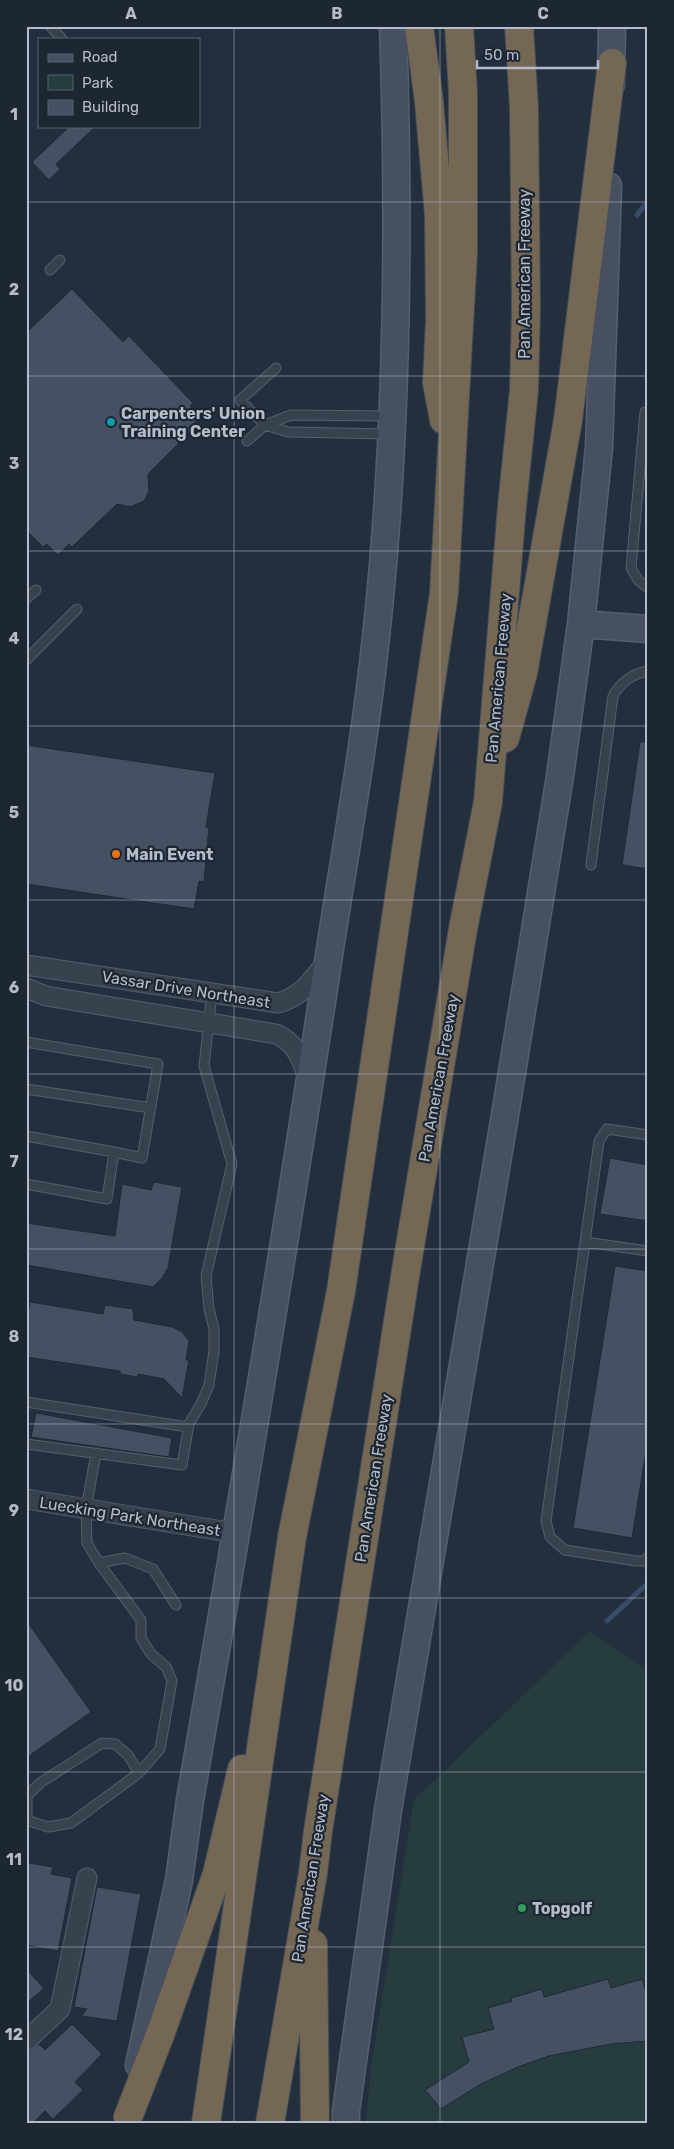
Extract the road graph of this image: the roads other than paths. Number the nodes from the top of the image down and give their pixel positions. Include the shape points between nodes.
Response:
1 (50, 26) edge
2 (393, 26) edge
3 (419, 26) edge
4 (459, 26) edge
5 (519, 26) edge
6 (612, 26) edge
7 (61, 38) edge
8 (612, 63) junction
9 (60, 260) dead end
10 (50, 270) dead end
11 (276, 368) dead end
12 (645, 412) dead end
13 (265, 425) junction
14 (392, 425) junction
15 (248, 441) dead end
16 (451, 460) junction
17 (648, 588) edge
18 (36, 590) dead end
19 (26, 598) edge
20 (77, 609) dead end
21 (581, 624) junction
22 (648, 629) edge
23 (26, 660) edge
24 (648, 671) edge
25 (488, 802) junction
26 (590, 864) dead end
27 (328, 960) junction
28 (26, 965) edge
29 (26, 988) edge
30 (212, 993) junction
31 (208, 1022) junction
32 (26, 1042) edge
33 (309, 1086) junction
34 (26, 1089) edge
35 (150, 1108) junction
36 (648, 1135) edge
37 (26, 1136) edge
38 (114, 1152) junction
39 (26, 1184) edge
40 (585, 1242) junction
41 (648, 1250) edge
42 (26, 1402) edge
43 (188, 1427) junction
44 (26, 1444) edge
45 (96, 1453) junction
46 (26, 1499) edge
47 (86, 1509) junction
48 (235, 1533) junction
49 (292, 1537) junction
50 (648, 1558) edge
51 (99, 1563) junction
52 (176, 1605) dead end
53 (139, 1773) junction
54 (27, 1820) edge
55 (313, 1873) junction
56 (88, 1878) dead end
57 (26, 2041) edge
58 (127, 2120) edge
59 (206, 2123) edge
60 (270, 2123) edge
61 (315, 2123) edge
62 (346, 2123) edge

1 - 7 lane
2 - 14 main road via 398,171
3 - 16 highway via 439,215 437,383
4 - 16 highway via 463,93 463,253
5 - 25 highway, Pan American Freeway via 524,118 524,390
6 - 8 main road
8 - 21 main road via 599,448
8 - 25 highway via 568,420 523,673
9 - 10 lane
11 - 13 lane via 240,400
12 - 17 lane via 631,568
13 - 14 lane via 288,432
13 - 14 lane via 292,415
13 - 15 lane
14 - 27 main road via 376,635 357,782
16 - 49 highway via 444,593 341,1291
18 - 19 lane
20 - 23 lane
21 - 22 main road
21 - 62 main road via 560,776 507,1102 388,1810
24 - 26 lane via 639,672 624,681 613,696
25 - 55 highway, Pan American Freeway via 463,929 407,1264
27 - 30 street, Vassar Drive Northeast via 307,987 289,1000 265,1002
27 - 33 main road
28 - 30 street, Vassar Drive Northeast
29 - 31 street, Vassar Drive Northeast via 46,996
30 - 31 lane
31 - 33 street, Vassar Drive Northeast via 284,1037 301,1057
31 - 43 lane via 204,1066 232,1164 206,1276 214,1329 209,1385
32 - 35 lane via 158,1064
33 - 48 main road
34 - 35 lane
35 - 38 lane via 142,1158
36 - 40 lane via 608,1129 599,1141
37 - 38 lane
38 - 39 lane via 107,1200
40 - 41 lane
40 - 50 lane via 546,1521 550,1537 565,1550 636,1561
42 - 43 lane
43 - 45 lane via 182,1465
44 - 45 lane
45 - 47 lane
46 - 47 street, Luecking Park Northeast
47 - 48 street, Luecking Park Northeast
47 - 51 lane via 87,1543
48 - 58 main road via 179,1880
49 - 58 highway via 217,1874
49 - 59 highway
51 - 52 lane via 125,1558 153,1569
51 - 53 lane via 140,1620 141,1638 151,1654 166,1667 172,1681 160,1749
53 - 54 lane via 71,1823 48,1827
53 - 54 lane via 128,1755 115,1744 102,1743 40,1783 26,1796
55 - 60 highway, Pan American Freeway
55 - 61 highway
56 - 57 street via 60,2009

